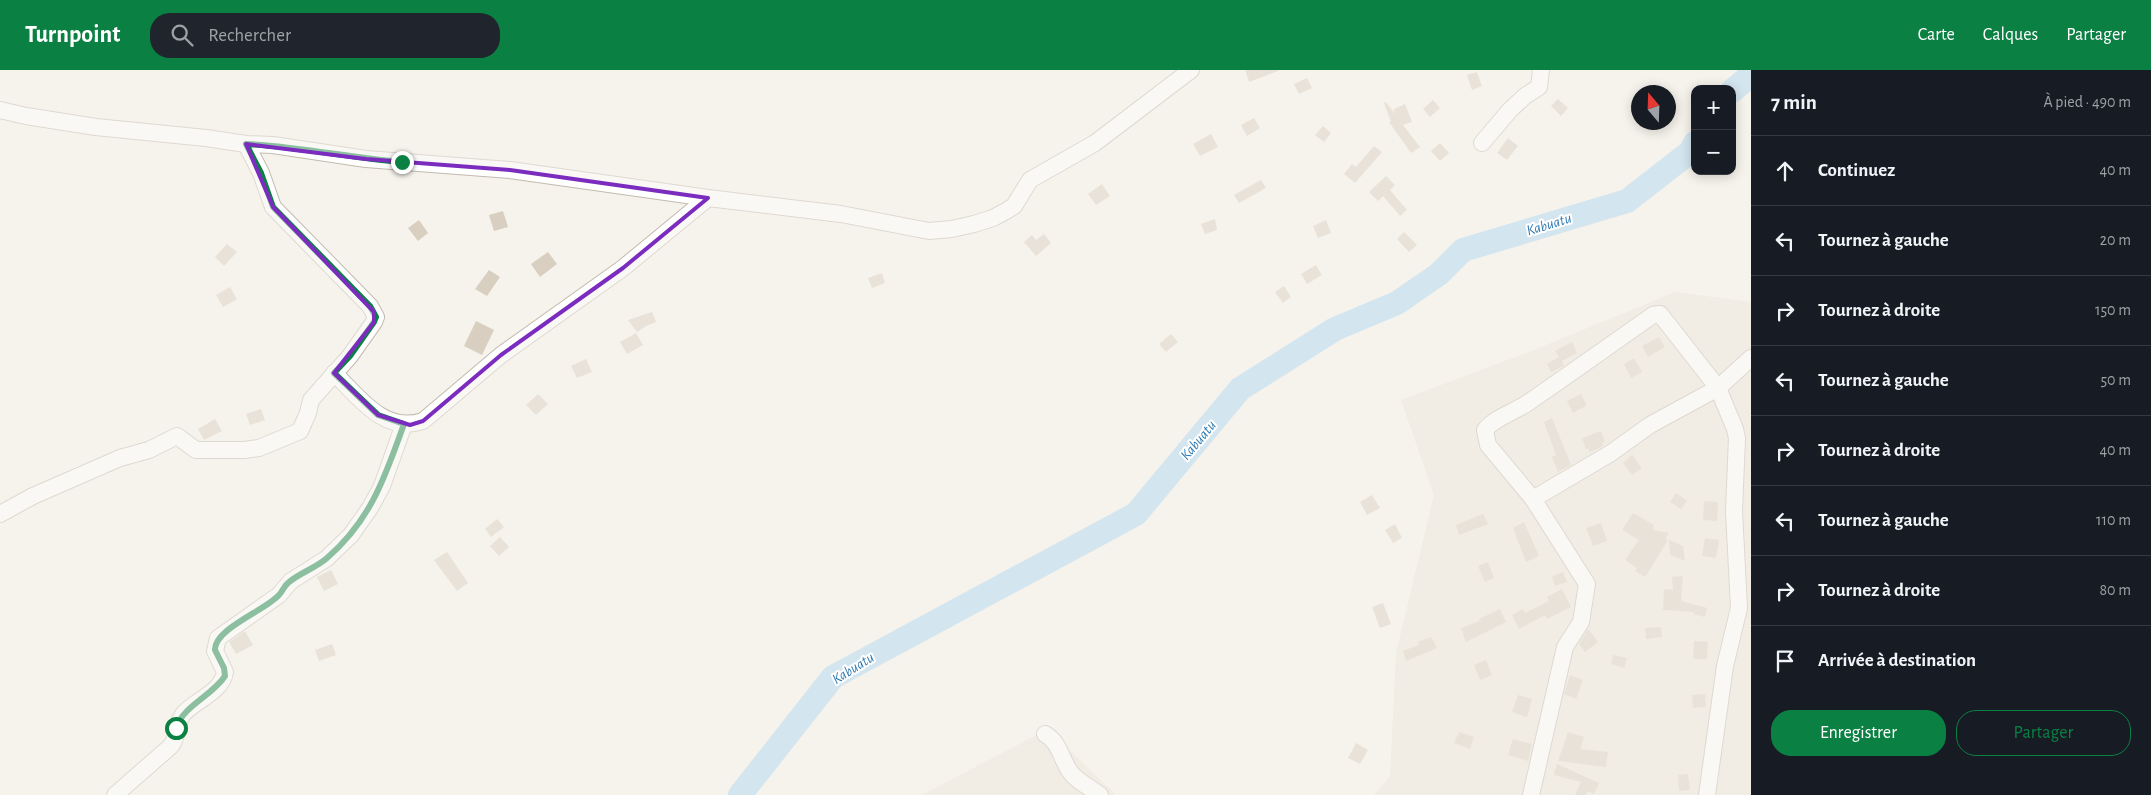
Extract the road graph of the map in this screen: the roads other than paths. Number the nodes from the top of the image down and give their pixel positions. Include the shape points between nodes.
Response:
1 (1191, 70) edge
2 (1541, 70) edge
3 (0, 110) edge
4 (1482, 143) dead end
5 (246, 144) junction
6 (708, 198) junction
7 (1751, 358) edge
8 (334, 373) junction
9 (1718, 388) junction
10 (404, 424) junction
11 (1533, 499) junction
12 (0, 514) edge
13 (1045, 734) dead end
14 (115, 795) edge
15 (1100, 795) edge
16 (1531, 795) edge
17 (1707, 795) edge

1 - 6 street via 1095,143 1030,180 1014,206 993,218 967,226 929,231 842,214
2 - 4 street via 1539,87 1510,110
3 - 5 street via 96,127
5 - 6 street via 366,159 510,170
5 - 8 street via 273,207 370,306 376,317 350,356
6 - 10 street via 623,268 502,355 436,412 422,421
7 - 9 street
8 - 10 street via 378,415
8 - 12 street via 311,400 300,431 275,442 259,448 196,450 177,436 33,496
9 - 11 street via 1650,425 1611,453
9 - 11 street via 1664,318 1660,314 1653,316 1484,430 1488,445
9 - 17 street via 1737,438 1734,511 1739,608 1725,666
10 - 14 street via 382,486 350,534 326,559 291,580 279,595 218,638 215,650 225,672 222,681 185,712 179,720 171,746
11 - 16 street via 1587,584 1581,622 1565,647
13 - 15 street via 1052,738 1074,777

